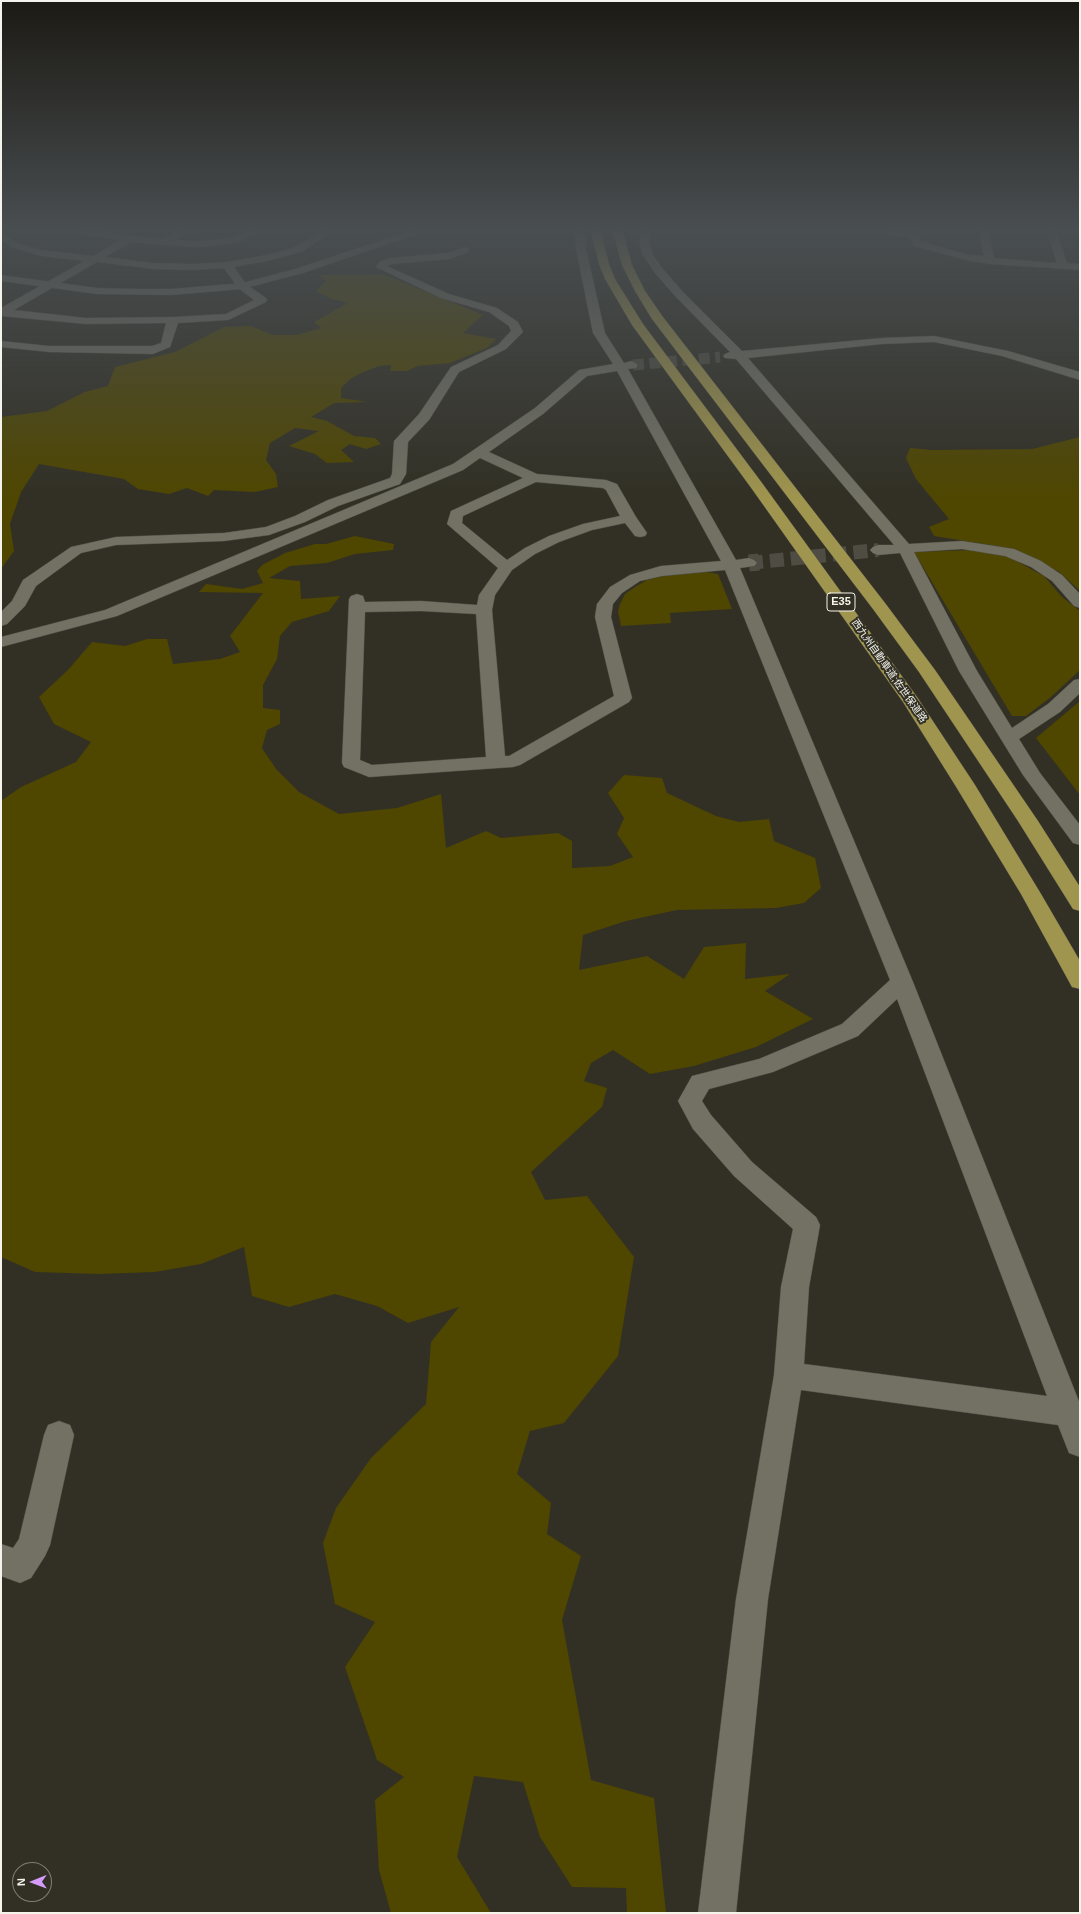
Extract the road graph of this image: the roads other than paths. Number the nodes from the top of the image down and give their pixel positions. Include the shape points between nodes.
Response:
1 (173, 321) edge
2 (510, 321) edge
3 (596, 321) edge
4 (636, 321) edge
5 (660, 321) edge
6 (706, 321) edge
7 (1, 344) edge
8 (739, 355) junction
9 (720, 357) tunnel mouth
10 (627, 366) junction
11 (1080, 376) edge
12 (479, 452) junction
13 (534, 478) junction
14 (629, 518) junction
15 (640, 533) dead end
16 (904, 547) junction
17 (878, 550) tunnel mouth
18 (749, 563) dead end
19 (731, 565) junction
20 (506, 567) junction
21 (1080, 603) edge
22 (484, 610) junction
23 (1, 621) edge
24 (1, 642) edge
25 (1080, 684) edge
26 (1010, 738) junction
27 (496, 762) junction
28 (1080, 839) edge
29 (1080, 904) edge
30 (1080, 981) edge
31 (902, 982) junction
32 (790, 1375) junction
33 (1069, 1413) junction
34 (59, 1435) dead end
35 (1080, 1444) edge
36 (1, 1560) edge
37 (717, 1913) edge

1 - 7 street via 166,345 153,350 49,349
2 - 23 street via 517,332 502,346 455,370 424,417 402,441 399,474 395,480 269,531 224,537 116,541 76,550 29,583 19,603
3 - 10 street via 599,333
4 - 30 highway, 西九州自動車道;佐世保道路 / E35 via 762,492 911,701 1007,853
5 - 29 highway, E35 via 880,606 1007,790
6 - 8 street
8 - 9 street
8 - 11 street via 882,341 934,339 1004,353
8 - 16 street
10 - 12 street via 583,373 539,411
10 - 19 street
12 - 13 street
12 - 24 street via 458,467 111,614
13 - 14 street via 606,484 612,487
13 - 20 street via 456,514 454,524
14 - 15 street
14 - 20 street via 554,539
16 - 17 street
16 - 21 street via 962,545 1009,552 1036,564 1057,578
16 - 26 street via 968,670
18 - 19 street
19 - 27 street via 661,571 635,578 616,590 605,604 603,617 623,698 514,761
19 - 31 street
20 - 22 street via 487,595
22 - 27 street
22 - 27 street via 357,603 351,763 369,771
25 - 26 street via 1054,708
26 - 28 street via 1032,775
31 - 32 street via 850,1030 765,1066 701,1082 690,1101 702,1122 743,1169 807,1225 795,1287
31 - 33 street
32 - 33 street
32 - 37 street via 752,1599
33 - 35 street
34 - 36 street via 34,1546 20,1567

